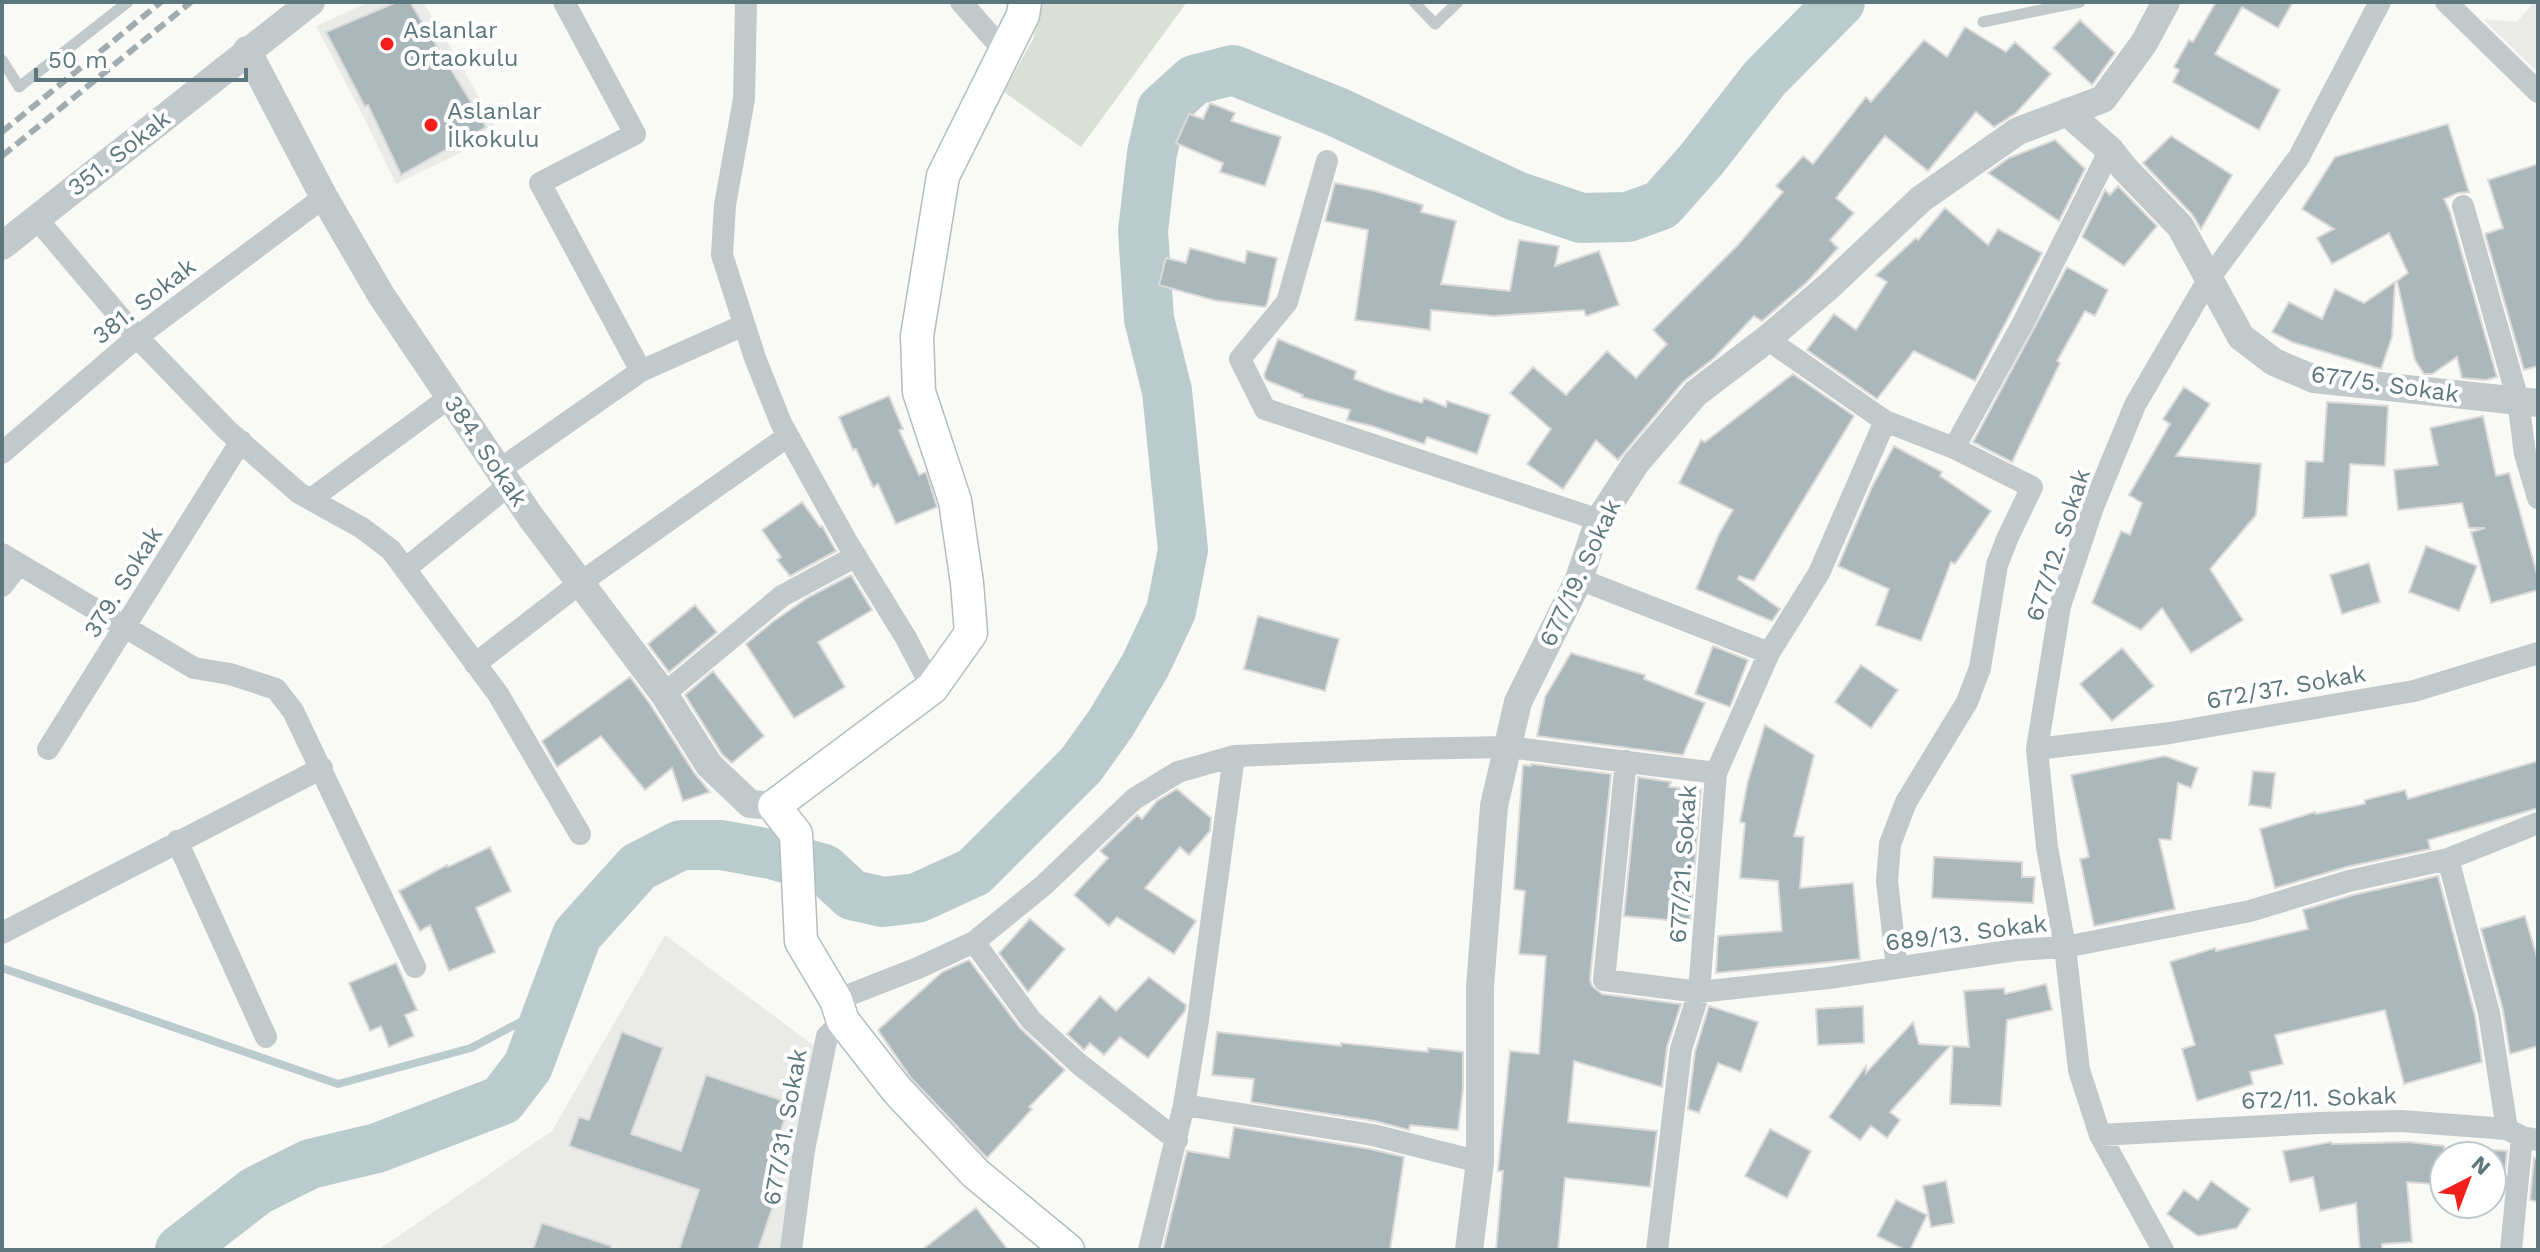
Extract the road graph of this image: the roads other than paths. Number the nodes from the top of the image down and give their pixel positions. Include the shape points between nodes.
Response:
1 (128, 2) edge
2 (311, 2) edge
3 (564, 2) edge
4 (746, 2) edge
5 (961, 2) edge
6 (1025, 2) edge
7 (1414, 2) edge
8 (1458, 2) edge
9 (2080, 2) edge
10 (2166, 2) edge
11 (2380, 2) edge
12 (2446, 2) edge
13 (1983, 22) dead end
14 (247, 50) junction
15 (1005, 52) junction
16 (2, 60) edge
17 (2538, 92) edge
18 (2067, 112) junction
19 (2110, 150) junction
20 (1327, 161) dead end
21 (324, 197) junction
22 (2463, 206) dead end
23 (36, 218) junction
24 (2, 246) edge
25 (2208, 280) junction
26 (744, 325) junction
27 (137, 337) junction
28 (1767, 339) junction
29 (641, 371) junction
30 (450, 397) junction
31 (2528, 402) edge
32 (1885, 421) junction
33 (788, 436) junction
34 (241, 441) junction
35 (1954, 448) junction
36 (2, 453) edge
37 (504, 477) junction
38 (2538, 498) edge
39 (311, 499) junction
40 (1599, 520) junction
41 (856, 556) junction
42 (10, 559) edge
43 (405, 569) junction
44 (1579, 579) junction
45 (580, 583) junction
46 (2, 586) edge
47 (126, 627) junction
48 (1769, 653) junction
49 (2538, 653) edge
50 (475, 664) junction
51 (932, 688) junction
52 (664, 694) junction
53 (1508, 747) junction
54 (48, 749) dead end
55 (2037, 749) junction
56 (1234, 756) junction
57 (1626, 761) junction
58 (322, 768) junction
59 (1716, 773) junction
60 (774, 806) junction
61 (2538, 823) edge
62 (580, 834) dead end
63 (177, 841) junction
64 (2448, 859) junction
65 (2, 933) edge
66 (974, 942) junction
67 (2065, 947) junction
68 (415, 967) dead end
69 (1897, 968) junction
70 (1699, 992) junction
71 (840, 1010) junction
72 (266, 1037) dead end
73 (1184, 1105) junction
74 (2100, 1135) junction
75 (2522, 1136) edge
76 (1177, 1140) junction
77 (1480, 1162) junction
78 (791, 1250) edge
79 (1068, 1250) edge
80 (1149, 1250) edge
81 (1469, 1250) edge
82 (1657, 1250) edge
83 (2163, 1250) edge
84 (2511, 1250) edge

1 - 16 lane via 19,87
2 - 14 street, 351. Sokak
3 - 29 street via 635,134 540,183
4 - 26 street via 744,99 725,205 722,255
5 - 15 street
6 - 15 main road
7 - 8 lane via 1435,24
9 - 13 lane
10 - 18 street, 677/19. Sokak via 2103,99
11 - 25 street, 677/12. Sokak via 2299,157
12 - 17 street
14 - 21 street, 384. Sokak
14 - 23 street, 351. Sokak
15 - 51 main road via 943,176 917,336 919,392 955,501 971,633
18 - 19 street, 677/5. Sokak
18 - 28 street, 677/19. Sokak via 2018,131 1921,199
19 - 25 street, 677/5. Sokak via 2180,226
19 - 35 street via 2031,310
20 - 40 street via 1287,302 1240,359 1265,409
21 - 27 street, 381. Sokak
21 - 30 street, 384. Sokak via 381,295
22 - 31 street
23 - 24 street, 351. Sokak
23 - 27 street
25 - 31 street, 677/5. Sokak via 2241,337 2274,362 2314,379
25 - 55 street, 677/12. Sokak via 2135,405 2093,507 2060,606
26 - 29 street
26 - 33 street
27 - 34 street
27 - 36 street, 381. Sokak
28 - 32 street
28 - 40 street, 677/19. Sokak via 1696,393 1636,463
29 - 37 street
30 - 37 street, 384. Sokak
30 - 39 street
31 - 38 street via 2525,454
32 - 35 street
32 - 48 street, 677/21. Sokak via 1819,573
33 - 41 street
33 - 45 street
34 - 39 street
34 - 47 street, 379. Sokak
35 - 69 street via 2032,487 1997,565 1980,668 1967,702 1906,802 1890,844 1887,881
37 - 43 street
37 - 45 street, 384. Sokak
39 - 43 street via 362,528 391,550
40 - 44 street, 677/19. Sokak
41 - 51 street
41 - 52 street via 782,596
42 - 46 street
42 - 47 street
43 - 50 street
44 - 48 street
44 - 53 street, 677/19. Sokak via 1518,702
45 - 50 street
45 - 52 street, 384. Sokak
47 - 54 street, 379. Sokak
47 - 58 street via 194,668 276,689
48 - 59 street, 677/21. Sokak
49 - 55 street, 672/37. Sokak via 2414,691 2170,733
50 - 62 street
51 - 60 main road
52 - 60 street, 384. Sokak via 709,765 750,804
53 - 56 street
53 - 57 street
53 - 77 street, 677/19. Sokak via 1494,806 1480,987
55 - 67 street, 677/12. Sokak
56 - 66 street via 1178,772 1134,799 1044,885
56 - 73 street
57 - 59 street
57 - 70 street, 689/13. Sokak via 1604,980
58 - 63 street
58 - 68 street
59 - 70 street, 677/21. Sokak
60 - 71 main road via 796,834 801,941
61 - 64 street, 689/13. Sokak
63 - 65 street
63 - 72 street
64 - 67 street, 689/13. Sokak via 2250,911
64 - 75 street
66 - 71 street
66 - 76 street via 1031,1020
67 - 69 street, 689/13. Sokak
67 - 74 street, 677/12. Sokak via 2079,1070
69 - 70 street, 689/13. Sokak
70 - 82 street, 677/21. Sokak via 1681,1049
71 - 78 street, 677/31. Sokak via 827,1036
71 - 79 main road via 897,1090 975,1173
73 - 76 street
73 - 77 street via 1373,1135
74 - 75 street, 672/11. Sokak via 2401,1121
74 - 83 street, 677/12. Sokak
75 - 84 street
76 - 80 street
77 - 81 street, 677/19. Sokak

